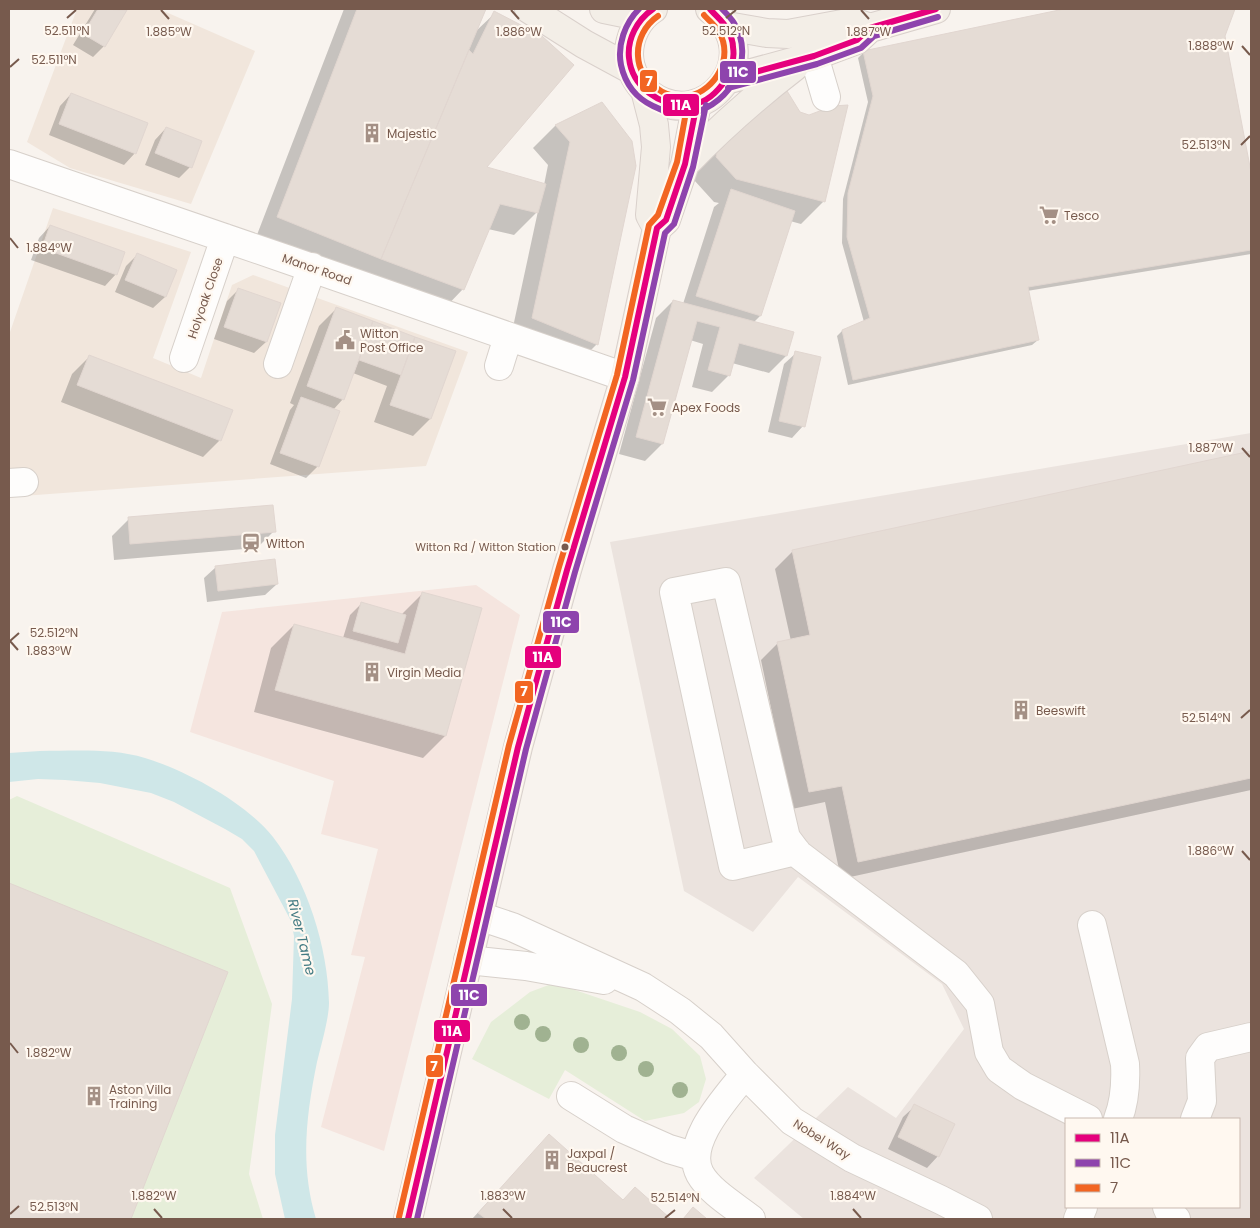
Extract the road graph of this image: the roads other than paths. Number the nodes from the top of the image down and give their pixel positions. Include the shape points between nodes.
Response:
1 (529, 9) edge
2 (604, 9) edge
3 (936, 9) edge
4 (648, 13) edge
5 (905, 13) edge
6 (718, 17) edge
7 (870, 28) junction
8 (808, 57) junction
9 (638, 80) junction
10 (726, 80) junction
11 (826, 97) dead end
12 (697, 103) junction
13 (9, 164) edge
14 (685, 164) junction
15 (656, 228) junction
16 (226, 238) junction
17 (312, 268) junction
18 (508, 337) junction
19 (184, 358) dead end
20 (278, 364) dead end
21 (499, 366) dead end
22 (625, 377) junction
23 (796, 851) junction
24 (479, 916) junction
25 (1092, 925) dead end
26 (468, 960) junction
27 (643, 987) junction
28 (1251, 1037) edge
29 (745, 1074) junction
30 (571, 1096) dead end
31 (1086, 1118) edge
32 (1118, 1118) edge
33 (1194, 1118) edge
34 (696, 1158) junction
35 (1167, 1208) edge
36 (408, 1219) edge
37 (751, 1219) edge
38 (978, 1219) edge
39 (1176, 1219) edge

1 - 9 main road
2 - 4 main road
3 - 5 main road
4 - 9 main road via 635,29 629,46 629,58
5 - 7 main road
6 - 7 main road via 767,33 788,34 853,22
6 - 10 main road via 732,39 734,53
7 - 8 main road via 857,40
8 - 10 main road
8 - 11 street
8 - 14 main road via 759,94
9 - 12 main road via 654,98 677,105
9 - 15 main road via 654,125 656,147 650,215
10 - 12 main road via 713,94
12 - 14 main road
13 - 16 street, Manor Road
14 - 15 main road via 666,220
15 - 22 main road
16 - 17 street, Manor Road
16 - 19 street, Holyoak Close
17 - 18 street, Manor Road
17 - 20 street
18 - 21 street
18 - 22 street, Manor Road
22 - 24 main road via 518,747
23 - 23 street via 786,838 726,582 674,592 733,866
23 - 31 street via 956,974 980,1004 989,1052 999,1069 1023,1086
24 - 26 main road
24 - 27 street, Nobel Way via 512,927
25 - 32 street via 1125,1064 1126,1086
26 - 27 street, Nobel Way via 526,966
26 - 36 main road
27 - 29 street, Nobel Way via 711,1036
28 - 33 street via 1208,1047 1200,1058 1202,1101
29 - 34 street via 700,1138
29 - 38 street, Nobel Way via 792,1121 852,1158
30 - 34 street via 624,1129
34 - 37 street via 699,1173 710,1186
35 - 39 street

